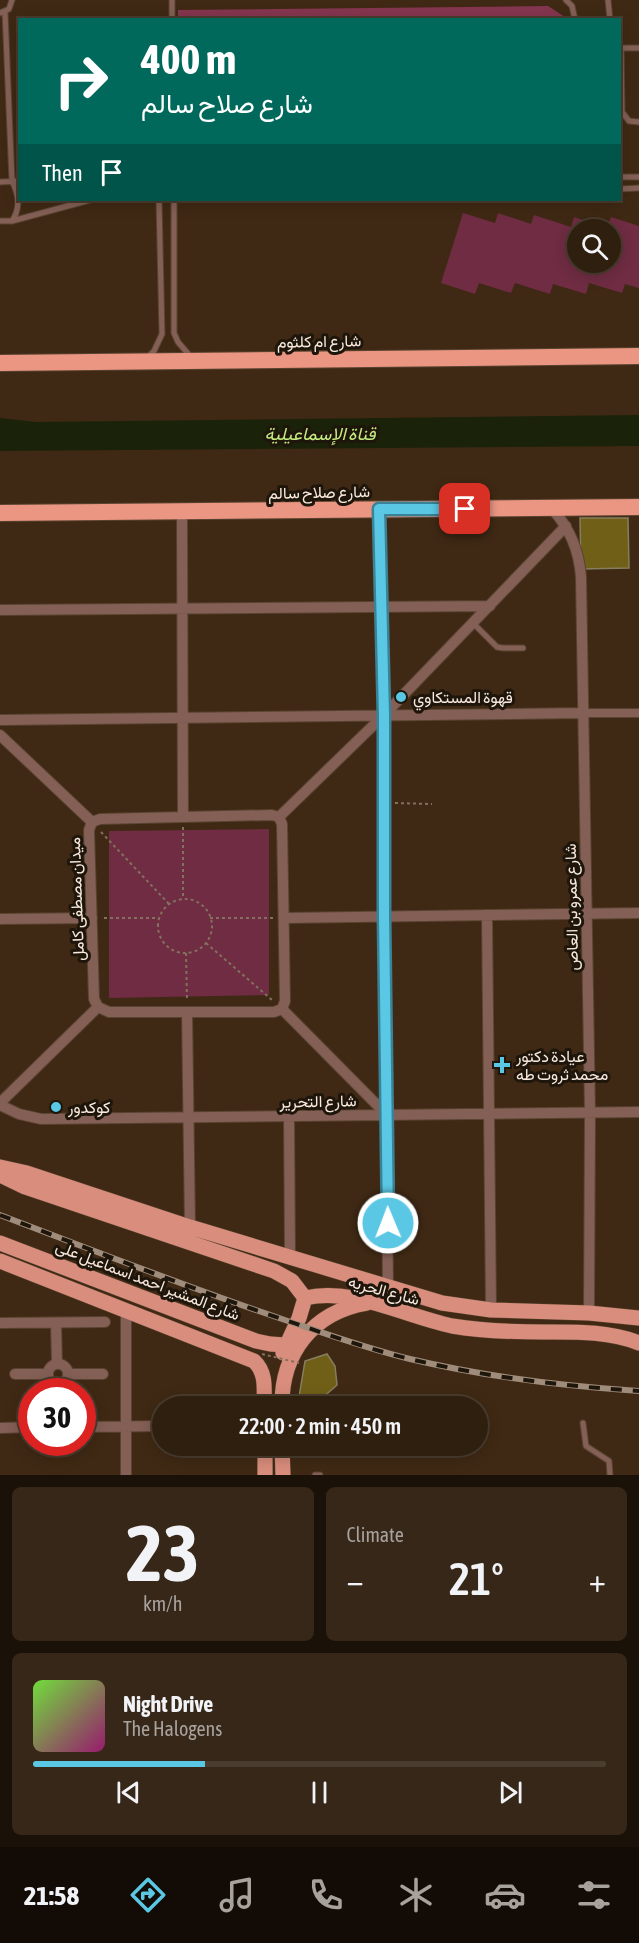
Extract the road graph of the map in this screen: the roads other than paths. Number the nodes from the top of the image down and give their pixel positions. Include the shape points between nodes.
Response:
1 (12, 0) edge
2 (172, 0) edge
3 (566, 0) edge
4 (608, 0) edge
5 (2, 13) edge
6 (172, 18) edge
7 (575, 18) edge
8 (610, 18) edge
9 (621, 48) edge
10 (639, 48) edge
11 (621, 80) edge
12 (639, 122) edge
13 (621, 177) edge
14 (639, 177) edge
15 (12, 181) junction
16 (18, 181) edge
17 (0, 182) edge
18 (639, 188) edge
19 (621, 189) edge
20 (86, 201) edge
21 (159, 201) edge
22 (174, 201) edge
23 (0, 221) edge
24 (12, 221) junction
25 (639, 356) edge
26 (200, 361) junction
27 (140, 362) junction
28 (0, 363) edge
29 (639, 507) edge
30 (379, 509) junction
31 (552, 509) junction
32 (182, 511) junction
33 (0, 513) edge
34 (566, 526) junction
35 (490, 606) junction
36 (382, 607) junction
37 (182, 609) junction
38 (0, 610) edge
39 (473, 623) junction
40 (524, 648) dead end
41 (583, 713) junction
42 (639, 713) edge
43 (384, 716) junction
44 (183, 718) junction
45 (0, 720) edge
46 (0, 735) edge
47 (183, 817) junction
48 (279, 818) junction
49 (92, 822) junction
50 (587, 913) junction
51 (639, 913) edge
52 (384, 915) junction
53 (487, 915) junction
54 (92, 918) junction
55 (284, 918) junction
56 (0, 919) edge
57 (98, 1007) junction
58 (282, 1009) junction
59 (188, 1012) junction
60 (0, 1104) edge
61 (639, 1112) edge
62 (590, 1113) junction
63 (489, 1114) junction
64 (387, 1115) junction
65 (289, 1116) junction
66 (189, 1117) junction
67 (0, 1167) edge
68 (0, 1175) edge
69 (190, 1227) junction
70 (0, 1243) edge
71 (290, 1257) junction
72 (0, 1261) edge
73 (388, 1288) junction
74 (305, 1298) junction
75 (370, 1303) junction
76 (126, 1309) junction
77 (491, 1310) junction
78 (532, 1311) junction
79 (589, 1313) junction
80 (612, 1316) junction
81 (639, 1318) edge
82 (105, 1322) dead end
83 (0, 1323) edge
84 (56, 1323) junction
85 (532, 1332) junction
86 (610, 1335) junction
87 (639, 1343) edge
88 (285, 1345) junction
89 (57, 1364) junction
90 (15, 1374) dead end
91 (48, 1374) junction
92 (68, 1374) junction
93 (103, 1374) dead end
94 (50, 1378) edge
95 (66, 1378) edge
96 (281, 1386) junction
97 (264, 1396) edge
98 (281, 1396) edge
99 (583, 1423) dead end
100 (152, 1426) edge
101 (18, 1427) edge
102 (96, 1427) edge
103 (126, 1427) junction
104 (0, 1428) edge
105 (265, 1456) edge
106 (282, 1456) edge
107 (126, 1475) edge
108 (265, 1475) edge
109 (283, 1475) edge
110 (315, 1475) edge
111 (320, 1475) edge
112 (610, 1475) edge

1 - 5 lane via 9,9
2 - 6 lane
3 - 7 lane
4 - 8 lane
5 - 15 lane
9 - 10 lane
11 - 12 lane via 622,112 629,121
13 - 14 lane
15 - 16 lane
15 - 17 lane
15 - 24 lane via 18,208
18 - 19 lane
20 - 24 lane
21 - 27 lane via 162,333 154,351
22 - 26 lane via 174,333 184,351
23 - 24 lane
25 - 26 highway, شارع ام كلثوم
26 - 27 highway, شارع ام كلثوم
27 - 28 highway, شارع ام كلثوم
29 - 31 highway, شارع صلاح سالم
30 - 31 highway, شارع صلاح سالم
30 - 32 highway, شارع صلاح سالم
30 - 36 street
31 - 34 street, شارع عمرو بن العاص
32 - 33 highway, شارع صلاح سالم
32 - 37 street
34 - 35 street
34 - 41 street, شارع عمرو بن العاص via 580,564
35 - 36 street
35 - 39 street
36 - 37 street
36 - 43 street
37 - 38 street
37 - 44 street
39 - 40 lane via 500,648
39 - 43 street
41 - 42 street
41 - 43 street
41 - 50 street, شارع عمرو بن العاص
43 - 44 street
43 - 48 street
43 - 52 street
44 - 45 street
44 - 47 street
46 - 49 street
47 - 48 street, ميدان مصطفى كامل
47 - 49 street, ميدان مصطفى كامل
48 - 55 street
49 - 54 street, ميدان مصطفى كامل
50 - 51 street
50 - 53 street
50 - 62 street, شارع عمرو بن العاص
52 - 53 street
52 - 55 street
52 - 64 street
53 - 63 street
54 - 56 street
54 - 57 street, ميدان مصطفى كامل via 94,999
55 - 58 street
57 - 59 street via 109,1012
57 - 60 street
58 - 59 street
58 - 64 street
59 - 66 street
60 - 66 street, شارع التحرير via 41,1119
61 - 62 street, شارع التحرير
62 - 63 street, شارع التحرير
62 - 79 street, شارع عمرو بن العاص
63 - 64 street, شارع التحرير
63 - 77 street
64 - 65 street, شارع التحرير
64 - 73 street
65 - 66 street, شارع التحرير
65 - 71 street
66 - 69 street
67 - 69 main road, شارع الحريه
68 - 74 main road via 284,1275
69 - 71 main road, شارع الحريه
70 - 88 main road, شارع المشير احمد اسماعيل على via 256,1341
71 - 73 main road, شارع الحريه
72 - 76 main road
73 - 77 main road, شارع الحريه via 442,1303
74 - 75 main road, شارع الحريه via 344,1296
74 - 88 main road
75 - 85 main road, شارع الحريه via 453,1326
75 - 96 main road via 339,1311 312,1328 296,1349
76 - 97 main road via 255,1356 263,1373
76 - 103 street
77 - 78 main road, شارع الحريه
78 - 79 main road, شارع الحريه
78 - 85 main road
79 - 80 main road, شارع الحريه
80 - 81 main road, شارع الحريه
80 - 86 main road
82 - 84 street
83 - 84 street
84 - 89 street
85 - 86 main road, شارع الحريه
86 - 87 main road, شارع الحريه
88 - 96 main road
89 - 91 street
89 - 92 street via 66,1368
90 - 91 street
91 - 94 street
92 - 93 street
92 - 95 street
96 - 98 main road
99 - 112 lane via 586,1446 609,1461
100 - 103 street
101 - 104 street
102 - 103 street
103 - 107 street
105 - 108 main road
106 - 109 main road
110 - 111 lane

